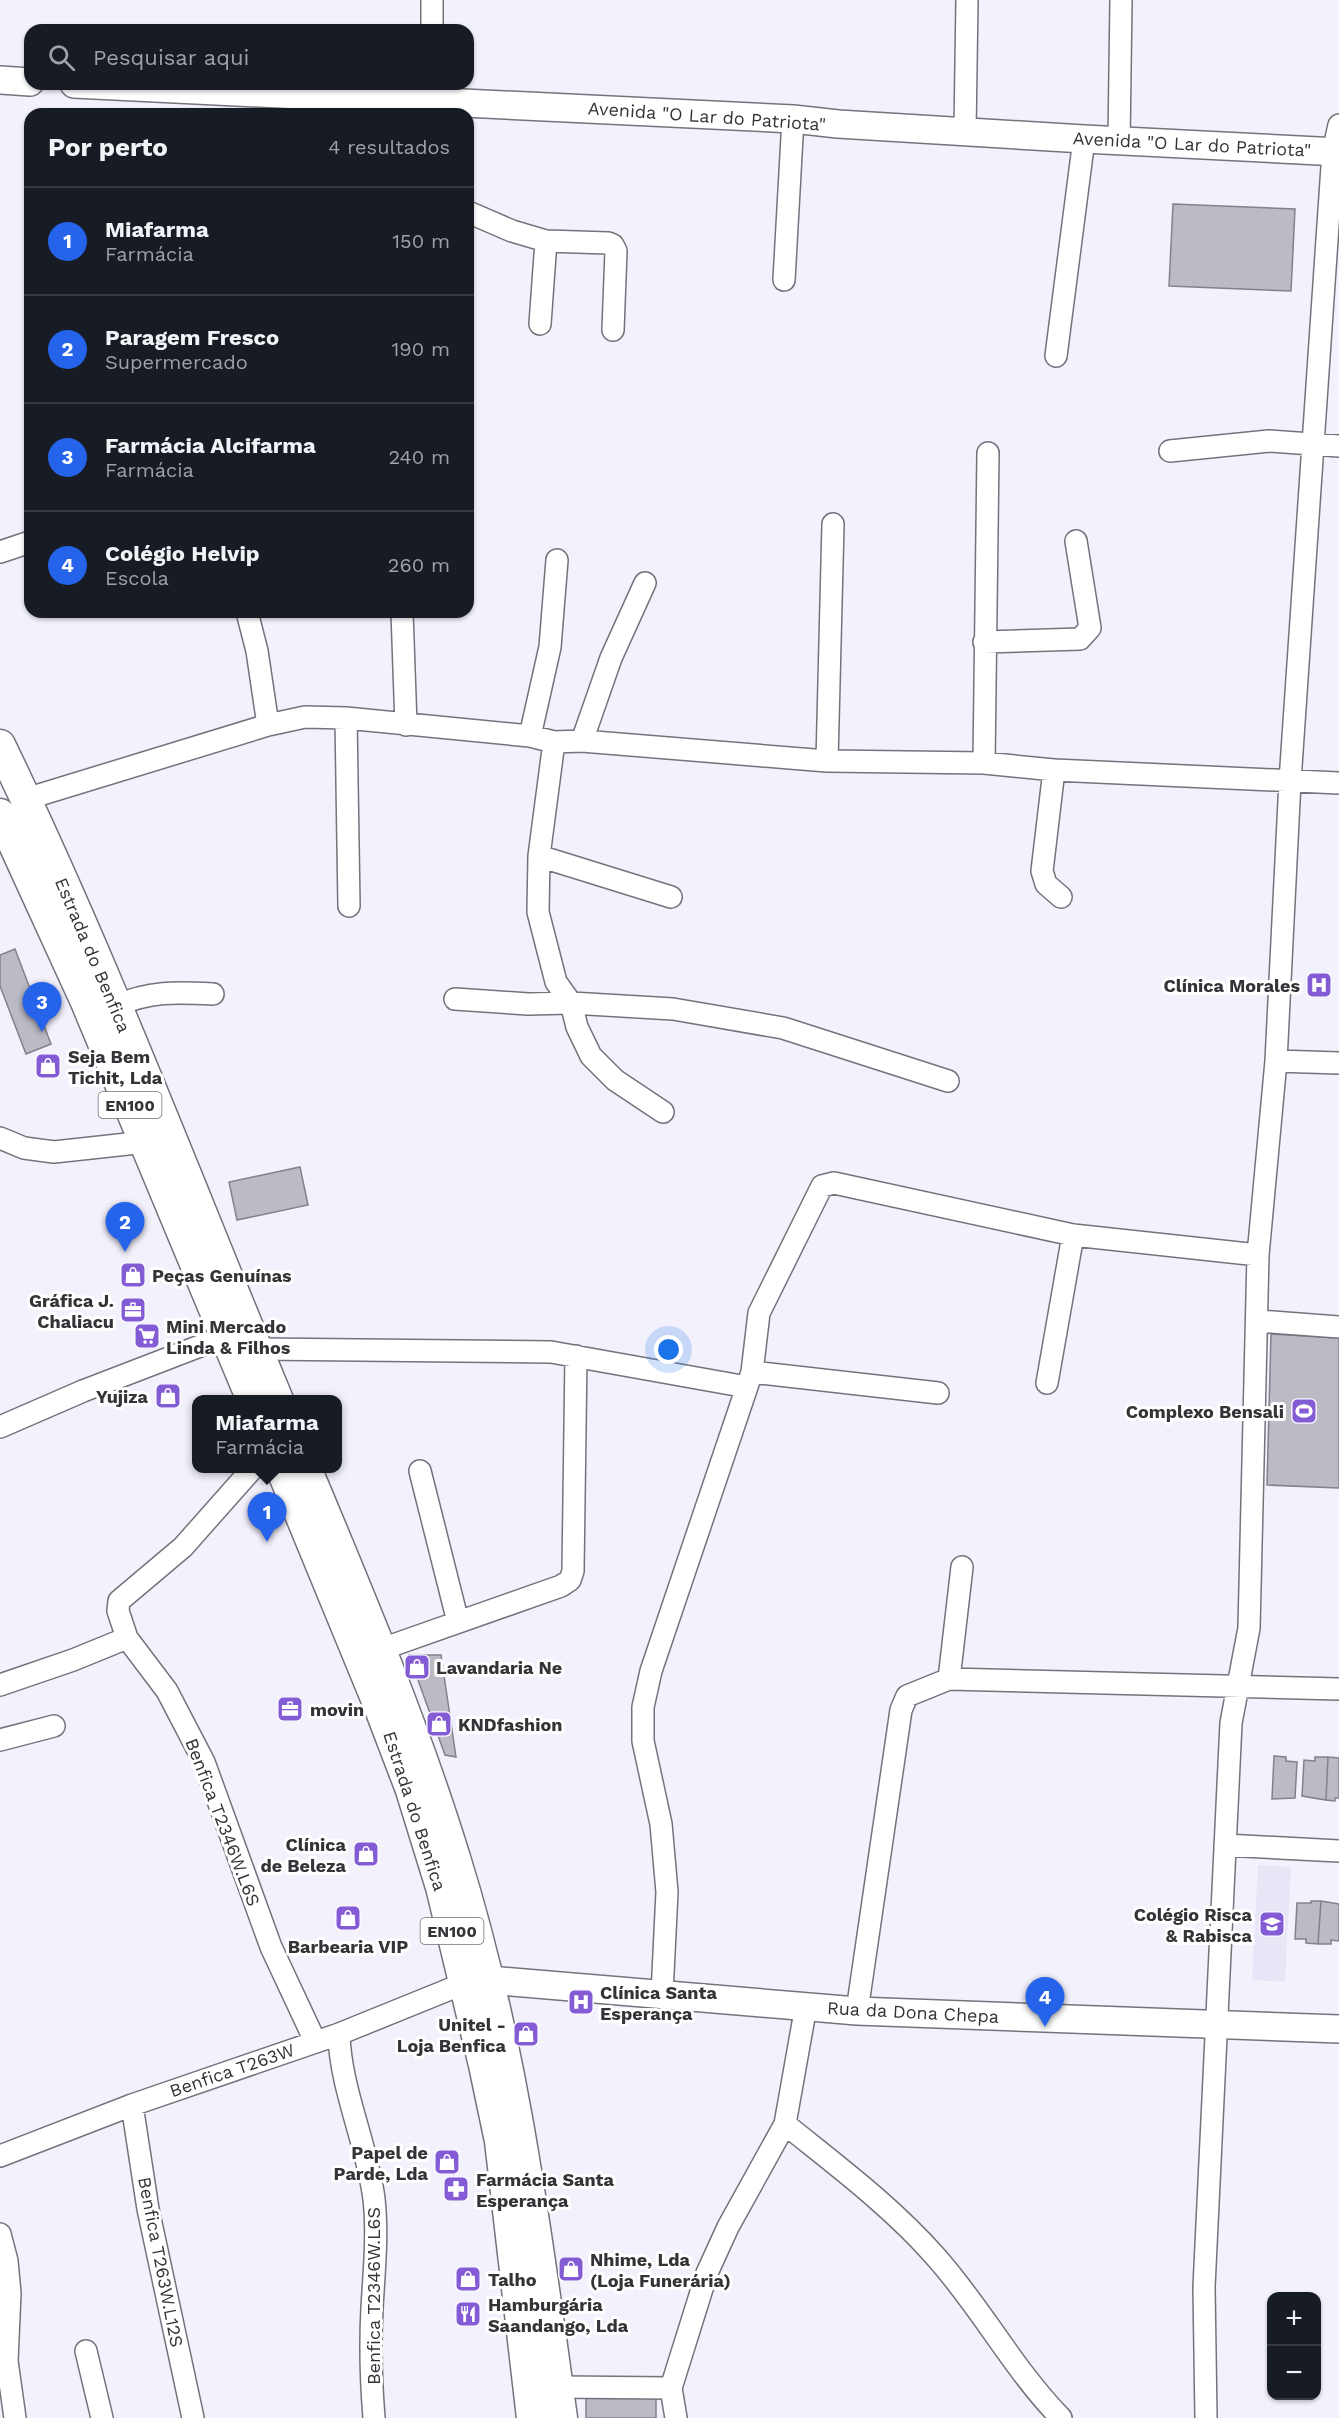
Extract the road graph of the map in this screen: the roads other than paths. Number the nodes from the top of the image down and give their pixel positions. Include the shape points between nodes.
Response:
1 (432, 0) edge
2 (967, 0) edge
3 (1121, 0) edge
4 (432, 24) edge
5 (0, 80) edge
6 (24, 82) edge
7 (204, 90) edge
8 (422, 100) edge
9 (793, 119) junction
10 (1339, 125) edge
11 (965, 131) junction
12 (1084, 139) junction
13 (1119, 141) junction
14 (1336, 152) edge
15 (474, 215) edge
16 (546, 241) junction
17 (784, 280) dead end
18 (540, 324) dead end
19 (613, 330) dead end
20 (1056, 356) dead end
21 (1314, 444) junction
22 (1339, 446) edge
23 (1170, 451) dead end
24 (988, 453) dead end
25 (833, 524) dead end
26 (1076, 541) dead end
27 (24, 544) edge
28 (0, 552) edge
29 (557, 560) dead end
30 (645, 583) dead end
31 (249, 618) edge
32 (402, 618) edge
33 (984, 642) junction
34 (346, 718) junction
35 (268, 724) junction
36 (406, 725) junction
37 (530, 736) junction
38 (582, 741) junction
39 (554, 742) junction
40 (0, 745) edge
41 (827, 761) junction
42 (984, 763) junction
43 (1054, 770) junction
44 (1290, 781) junction
45 (1339, 783) edge
46 (26, 799) junction
47 (0, 814) edge
48 (539, 856) junction
49 (11, 859) edge
50 (671, 897) dead end
51 (1061, 897) dead end
52 (349, 906) dead end
53 (213, 994) dead end
54 (455, 999) dead end
55 (571, 1003) junction
56 (115, 1006) junction
57 (1276, 1060) junction
58 (1339, 1064) edge
59 (948, 1081) dead end
60 (663, 1112) dead end
61 (0, 1138) edge
62 (146, 1142) junction
63 (1073, 1235) junction
64 (1258, 1255) junction
65 (1258, 1321) junction
66 (1339, 1327) edge
67 (226, 1336) junction
68 (258, 1349) junction
69 (576, 1356) junction
70 (750, 1380) junction
71 (1047, 1383) dead end
72 (938, 1393) dead end
73 (250, 1395) edge
74 (276, 1395) edge
75 (0, 1427) edge
76 (420, 1471) dead end
77 (249, 1473) edge
78 (283, 1473) edge
79 (308, 1473) edge
80 (962, 1567) dead end
81 (458, 1622) junction
82 (127, 1638) junction
83 (382, 1649) junction
84 (949, 1679) junction
85 (0, 1685) edge
86 (1237, 1685) junction
87 (1339, 1689) edge
88 (54, 1726) dead end
89 (0, 1740) edge
90 (1225, 1845) junction
91 (1339, 1851) edge
92 (477, 1982) junction
93 (662, 1994) junction
94 (806, 2007) junction
95 (858, 2011) junction
96 (1217, 2024) junction
97 (1339, 2030) edge
98 (339, 2034) junction
99 (315, 2041) junction
100 (132, 2105) junction
101 (785, 2124) junction
102 (0, 2156) edge
103 (0, 2234) edge
104 (87, 2351) dead end
105 (558, 2387) junction
106 (671, 2388) junction
107 (15, 2418) edge
108 (102, 2418) edge
109 (193, 2418) edge
110 (374, 2418) edge
111 (532, 2418) edge
112 (562, 2418) edge
113 (676, 2418) edge
114 (1061, 2418) edge
115 (1206, 2418) edge

1 - 4 street
2 - 11 street
3 - 13 street
5 - 6 main road
7 - 8 main road, Avenida "O Lar do Patriota"
8 - 9 main road, Avenida "O Lar do Patriota"
9 - 11 main road, Avenida "O Lar do Patriota"
9 - 17 street
10 - 14 street
11 - 12 main road, Avenida "O Lar do Patriota"
12 - 13 main road, Avenida "O Lar do Patriota"
12 - 20 street
13 - 14 main road, Avenida "O Lar do Patriota"
14 - 21 street
15 - 16 street
16 - 18 street
16 - 19 street via 613,245
21 - 22 street
21 - 23 street via 1269,441
21 - 44 street
24 - 33 street
25 - 41 street
26 - 33 street via 1090,628 1086,634 1080,639
27 - 28 street
29 - 37 street via 550,647
30 - 38 street via 611,658
31 - 35 street
32 - 36 street
33 - 42 street
34 - 35 street via 305,717
34 - 36 street
34 - 52 street
35 - 46 street
36 - 37 street
37 - 39 street
38 - 39 street
38 - 41 street
39 - 48 street
40 - 46 highway, Estrada do Benfica / EN100
41 - 42 street
42 - 43 street
43 - 44 street
43 - 51 street via 1042,871 1046,884
44 - 45 street
44 - 57 street
46 - 56 highway, Estrada do Benfica / EN100
47 - 49 highway, Estrada do Benfica / EN100
48 - 50 street
48 - 55 street via 538,912 556,982
49 - 62 highway, Estrada do Benfica / EN100
53 - 56 street via 171,992 137,997
54 - 55 street
55 - 59 street via 673,1010 783,1028
55 - 60 street via 591,1056 615,1080
56 - 68 highway, Estrada do Benfica / EN100
57 - 58 street
57 - 64 street
61 - 62 street via 24,1148 54,1152
62 - 67 highway, Estrada do Benfica / EN100
63 - 64 street
63 - 70 street via 834,1183 822,1186 759,1313
63 - 71 street
64 - 65 street
65 - 66 street
65 - 86 street via 1249,1628
67 - 73 highway, Estrada do Benfica / EN100
67 - 75 street
68 - 69 street via 527,1351
68 - 74 highway, Estrada do Benfica / EN100
69 - 70 street
69 - 81 street via 570,1580
70 - 72 street
70 - 93 street via 651,1671 643,1707 643,1741 661,1824 667,1892
76 - 81 street
77 - 82 street, Benfica T2346W.L6S via 183,1547 119,1601 118,1611
78 - 92 highway, Estrada do Benfica / EN100 via 411,1790 441,1887
79 - 83 highway, Estrada do Benfica / EN100
80 - 84 street
81 - 83 street
82 - 85 street
82 - 99 street, Benfica T2346W.L6S via 167,1691 204,1762 271,1947
83 - 92 highway, Estrada do Benfica / EN100 via 456,1859
84 - 86 street
84 - 95 street via 907,1696 901,1710
86 - 87 street
86 - 90 street via 1231,1723
88 - 89 street
90 - 91 street
90 - 96 street
92 - 93 main road, Rua da Dona Chepa
92 - 98 street, Benfica T263W
92 - 105 highway, Estrada do Benfica / EN100 via 506,2060
92 - 111 highway, Estrada do Benfica / EN100
93 - 94 main road, Rua da Dona Chepa
94 - 95 main road, Rua da Dona Chepa
94 - 101 street
95 - 96 main road, Rua da Dona Chepa
96 - 97 main road, Rua da Dona Chepa
96 - 115 street via 1204,2287
98 - 99 street, Benfica T263W
98 - 110 street, Benfica T2346W.L6S via 339,2053 367,2156 374,2200 370,2360
99 - 100 street, Benfica T263W
100 - 102 street, Benfica T263W
100 - 109 street, Benfica T263W.L12S via 148,2209
101 - 106 street via 707,2273
101 - 114 street via 880,2201 935,2256 1021,2373
103 - 107 street via 10,2293 7,2361
104 - 108 street
105 - 106 street
105 - 112 highway, Estrada do Benfica / EN100
106 - 113 street

